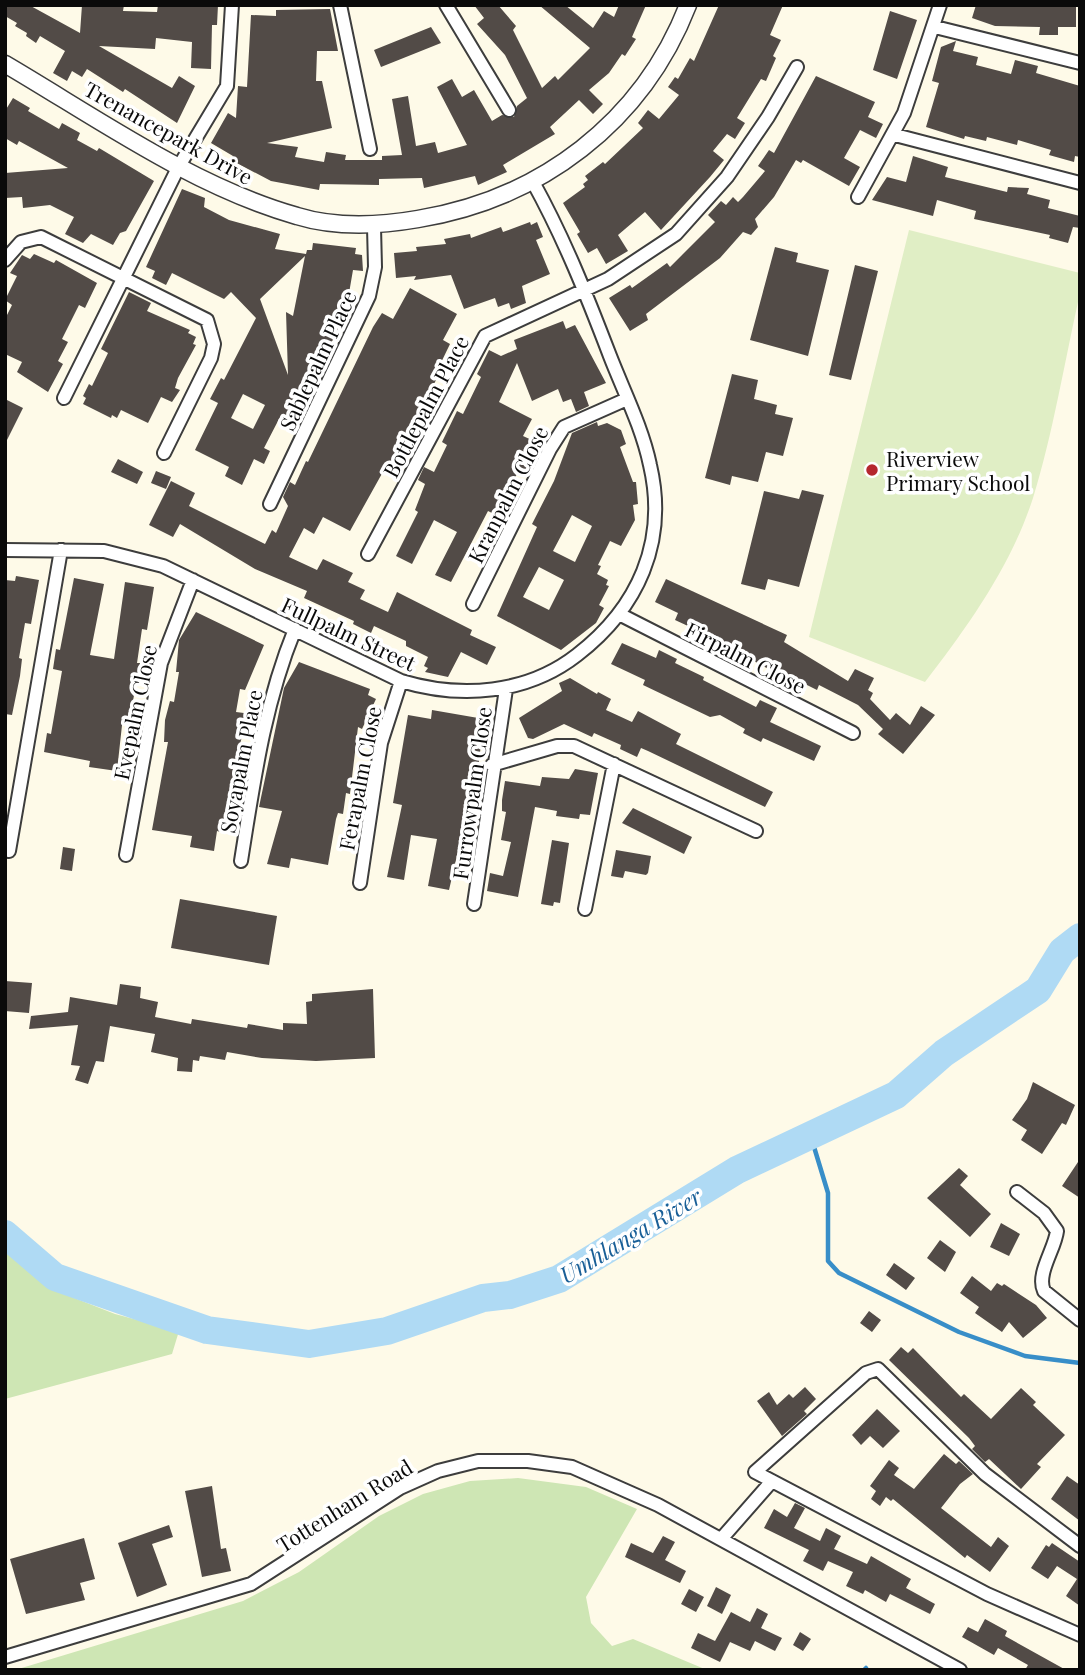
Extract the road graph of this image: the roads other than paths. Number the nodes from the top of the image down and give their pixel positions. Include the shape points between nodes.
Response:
1 (232, 5) edge
2 (340, 5) edge
3 (446, 5) edge
4 (688, 5) edge
5 (940, 5) edge
6 (935, 27) junction
7 (1080, 63) edge
8 (5, 64) edge
9 (797, 67) dead end
10 (509, 110) dead end
11 (895, 135) junction
12 (370, 149) dead end
13 (179, 166) junction
14 (533, 182) junction
15 (1080, 183) edge
16 (858, 197) dead end
17 (374, 227) junction
18 (5, 260) edge
19 (124, 277) junction
20 (584, 290) junction
21 (64, 398) dead end
22 (627, 399) junction
23 (164, 453) dead end
24 (270, 504) dead end
25 (5, 550) edge
26 (61, 550) junction
27 (368, 554) dead end
28 (193, 580) junction
29 (473, 604) dead end
30 (621, 615) junction
31 (295, 629) junction
32 (401, 681) junction
33 (506, 688) junction
34 (853, 733) dead end
35 (614, 764) junction
36 (492, 765) junction
37 (756, 831) dead end
38 (9, 850) dead end
39 (126, 855) dead end
40 (241, 861) dead end
41 (360, 883) dead end
42 (474, 904) dead end
43 (585, 909) dead end
44 (1017, 1192) dead end
45 (1080, 1320) edge
46 (772, 1482) junction
47 (722, 1538) junction
48 (1080, 1546) edge
49 (1080, 1635) edge
50 (5, 1657) edge
51 (960, 1670) edge

1 - 13 street via 227,86
2 - 12 street
3 - 10 street
4 - 14 street, Trenancepark Drive via 658,65 627,107 579,151
5 - 6 street
6 - 7 street
6 - 11 street
8 - 13 street, Trenancepark Drive
9 - 20 street, Bottlepalm Place via 727,177 676,234
11 - 15 street
11 - 16 street
13 - 17 street, Trenancepark Drive via 233,194 299,217
13 - 19 street
14 - 17 street, Trenancepark Drive via 487,204
14 - 20 street, Fullpalm Street via 564,239
17 - 24 street, Sablepalm Place via 375,267 369,296
18 - 19 street via 21,242 41,237
19 - 21 street
19 - 23 street via 195,311 213,331 211,358
20 - 22 street, Fullpalm Street
20 - 27 street, Bottlepalm Place via 485,335
22 - 29 street, Kranpalm Close via 564,427
22 - 30 street, Fullpalm Street via 650,465 655,512 646,567
25 - 26 street, Fullpalm Street
26 - 28 street, Fullpalm Street via 135,557
26 - 38 street
28 - 31 street, Fullpalm Street
28 - 39 street, Evepalm Close via 161,663
30 - 33 street, Fullpalm Street via 566,664
30 - 34 street, Firpalm Close
31 - 32 street, Fullpalm Street
31 - 40 street, Soyapalm Place via 265,716
32 - 33 street, Fullpalm Street via 447,691
32 - 41 street, Ferapalm Close via 381,743
33 - 36 street, Furrowpalm Close
35 - 36 street via 591,751 556,746
35 - 37 street
35 - 43 street
36 - 42 street, Furrowpalm Close
44 - 45 street via 1044,1213 1056,1231 1041,1285
46 - 47 street
46 - 48 street via 754,1472 866,1373 878,1370 985,1474
46 - 49 street via 987,1594
47 - 50 street, Tottenham Road via 572,1467 478,1461 438,1471 400,1488 251,1584
47 - 51 street, Tottenham Road

